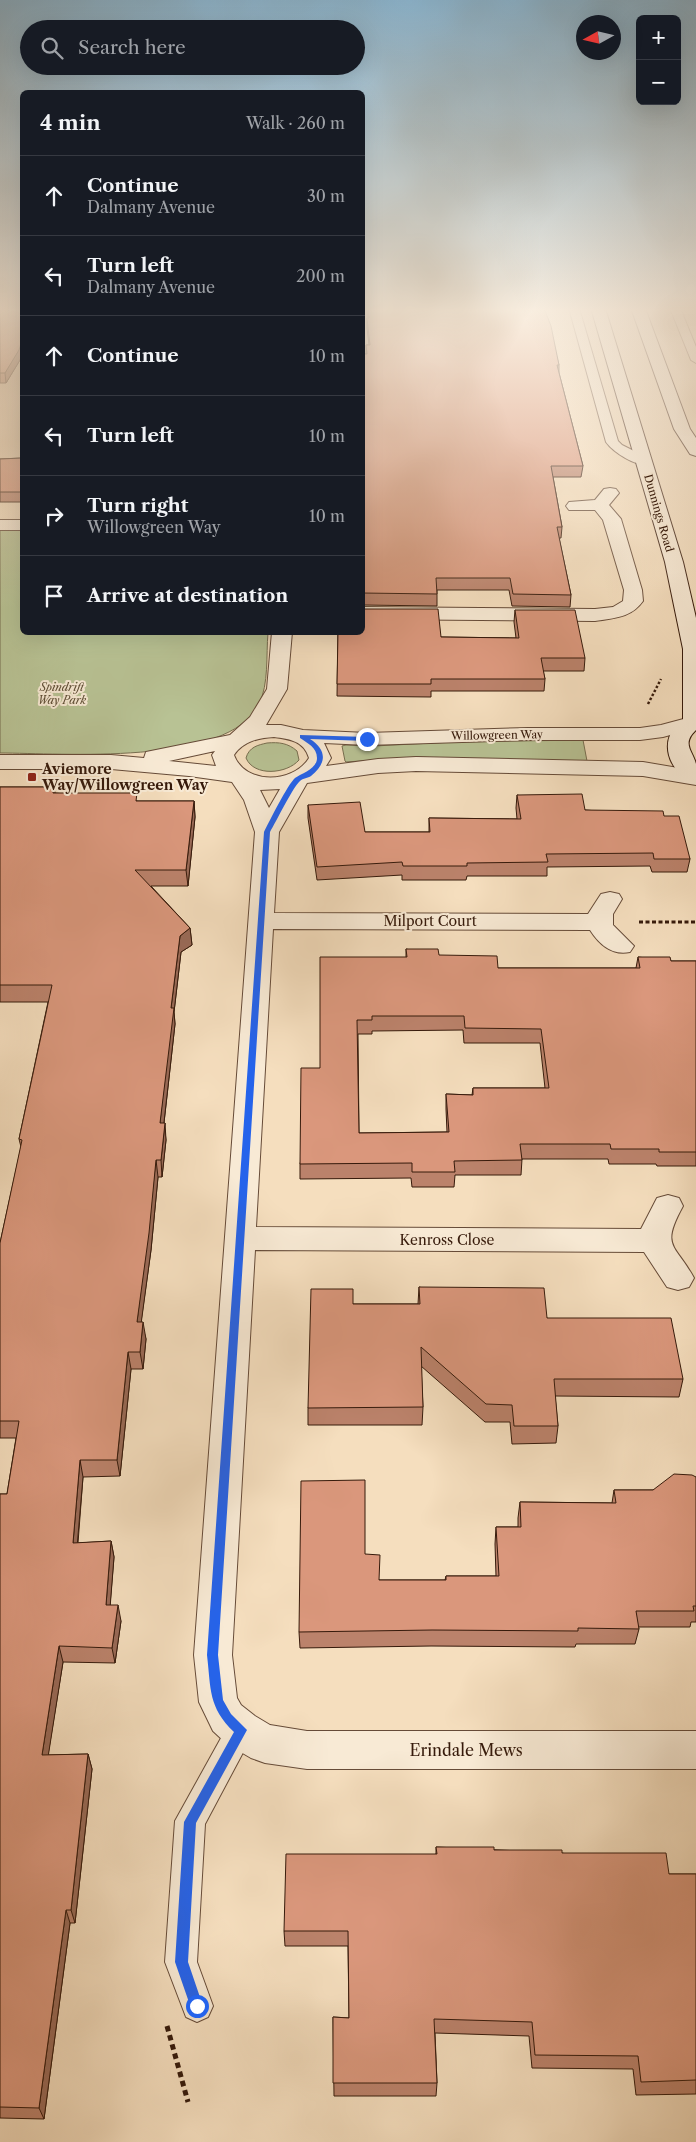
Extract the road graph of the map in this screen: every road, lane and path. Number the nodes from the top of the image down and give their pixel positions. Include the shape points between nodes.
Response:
1 (602, 408) edge
2 (628, 408) edge
3 (674, 408) edge
4 (696, 451) edge
5 (644, 461) junction
6 (575, 506) dead end
7 (0, 525) edge
8 (20, 525) edge
9 (365, 613) edge
10 (282, 635) edge
11 (662, 676) dead end
12 (277, 689) junction
13 (643, 708) dead end
14 (694, 722) edge
15 (300, 736) junction
16 (238, 739) junction
17 (0, 762) edge
18 (111, 762) junction
19 (303, 777) junction
20 (696, 777) edge
21 (239, 778) junction
22 (267, 832) junction
23 (610, 899) dead end
24 (261, 921) junction
25 (598, 922) junction
26 (696, 922) edge
27 (621, 946) dead end
28 (668, 1206) dead end
29 (240, 1238) junction
30 (654, 1241) junction
31 (678, 1278) dead end
32 (241, 1730) junction
33 (696, 1750) edge
34 (197, 2006) dead end

1 - 5 lane via 612,442
2 - 5 street, Dunnings Road
3 - 4 street via 682,429
5 - 14 street, Dunnings Road via 674,562 693,649
6 - 9 street via 605,499 633,590 633,601 628,609 595,615
7 - 8 street
10 - 12 street
11 - 13 path via 650,702
12 - 15 street
12 - 16 street via 258,721
14 - 15 street, Willowgreen Way via 640,734 376,739
14 - 20 street via 679,736 677,747 683,763
15 - 16 street, Willowgreen Way via 286,732 262,732
15 - 19 street via 316,746 320,758 318,764
16 - 18 street via 170,754
16 - 21 street via 223,755 226,767
17 - 18 street
18 - 21 street
19 - 20 street via 416,764 643,769
19 - 21 street via 264,784
19 - 22 street
21 - 22 street via 255,800
22 - 24 street, Erindale Mews
23 - 25 street
24 - 25 street, Milport Court
24 - 29 street, Erindale Mews
25 - 26 path
25 - 27 street via 603,932
28 - 30 street via 655,1230
29 - 30 street, Kenross Close
29 - 32 street, Erindale Mews via 213,1655 218,1702 227,1718
30 - 31 street via 661,1257
32 - 33 street, Erindale Mews via 265,1744 307,1750
32 - 34 lane via 190,1822 181,1962

